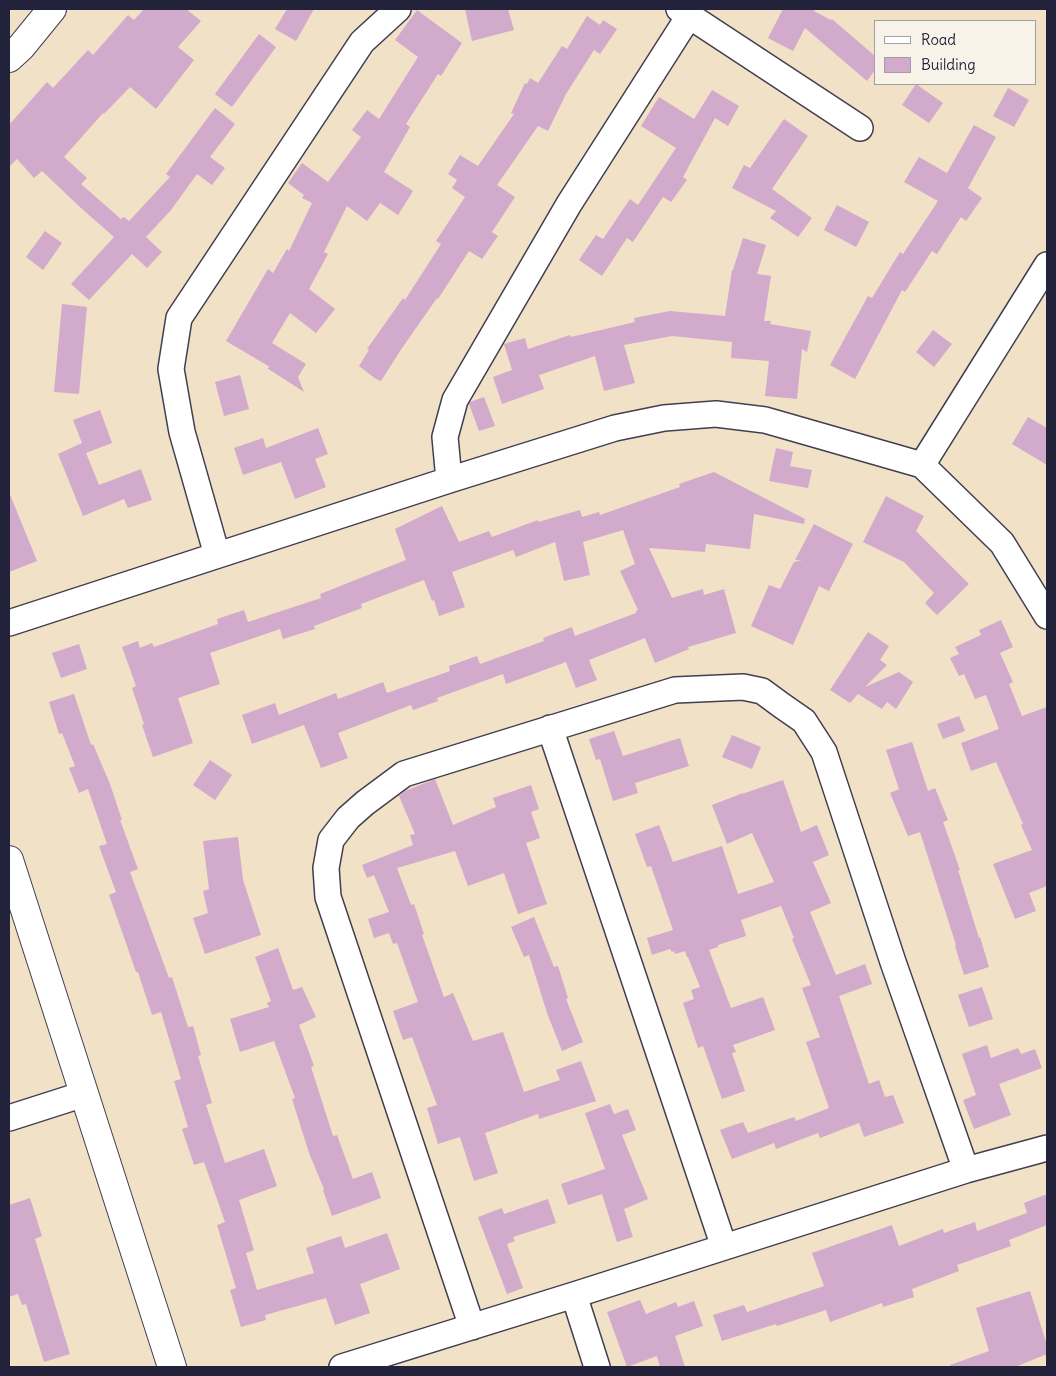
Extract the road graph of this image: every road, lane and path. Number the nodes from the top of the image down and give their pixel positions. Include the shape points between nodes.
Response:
1 (52, 9) edge
2 (398, 9) edge
3 (684, 12) edge
4 (9, 58) edge
5 (860, 128) dead end
6 (1047, 265) edge
7 (922, 465) junction
8 (449, 480) junction
9 (217, 555) junction
10 (1047, 616) edge
11 (9, 623) edge
12 (550, 728) junction
13 (9, 860) edge
14 (84, 1094) junction
15 (9, 1118) edge
16 (1047, 1148) edge
17 (966, 1170) junction
18 (724, 1247) junction
19 (574, 1295) junction
20 (472, 1327) junction
21 (172, 1367) edge
22 (342, 1367) edge
23 (597, 1367) edge

1 - 4 street
2 - 9 street via 362,42 180,318 171,369 182,432
3 - 5 street
3 - 8 street via 455,400 445,437
6 - 7 street
7 - 8 street via 765,420 716,414 664,418 615,428
7 - 10 street via 1002,543
8 - 9 street
9 - 11 street
12 - 17 street via 675,690 743,687 762,692 804,722 824,752
12 - 18 street
12 - 20 street via 404,774 348,818 331,840 326,868 328,896
13 - 14 street
14 - 15 street
14 - 21 street
16 - 17 street
17 - 18 street
18 - 19 street
19 - 20 street
19 - 23 street
20 - 22 street

